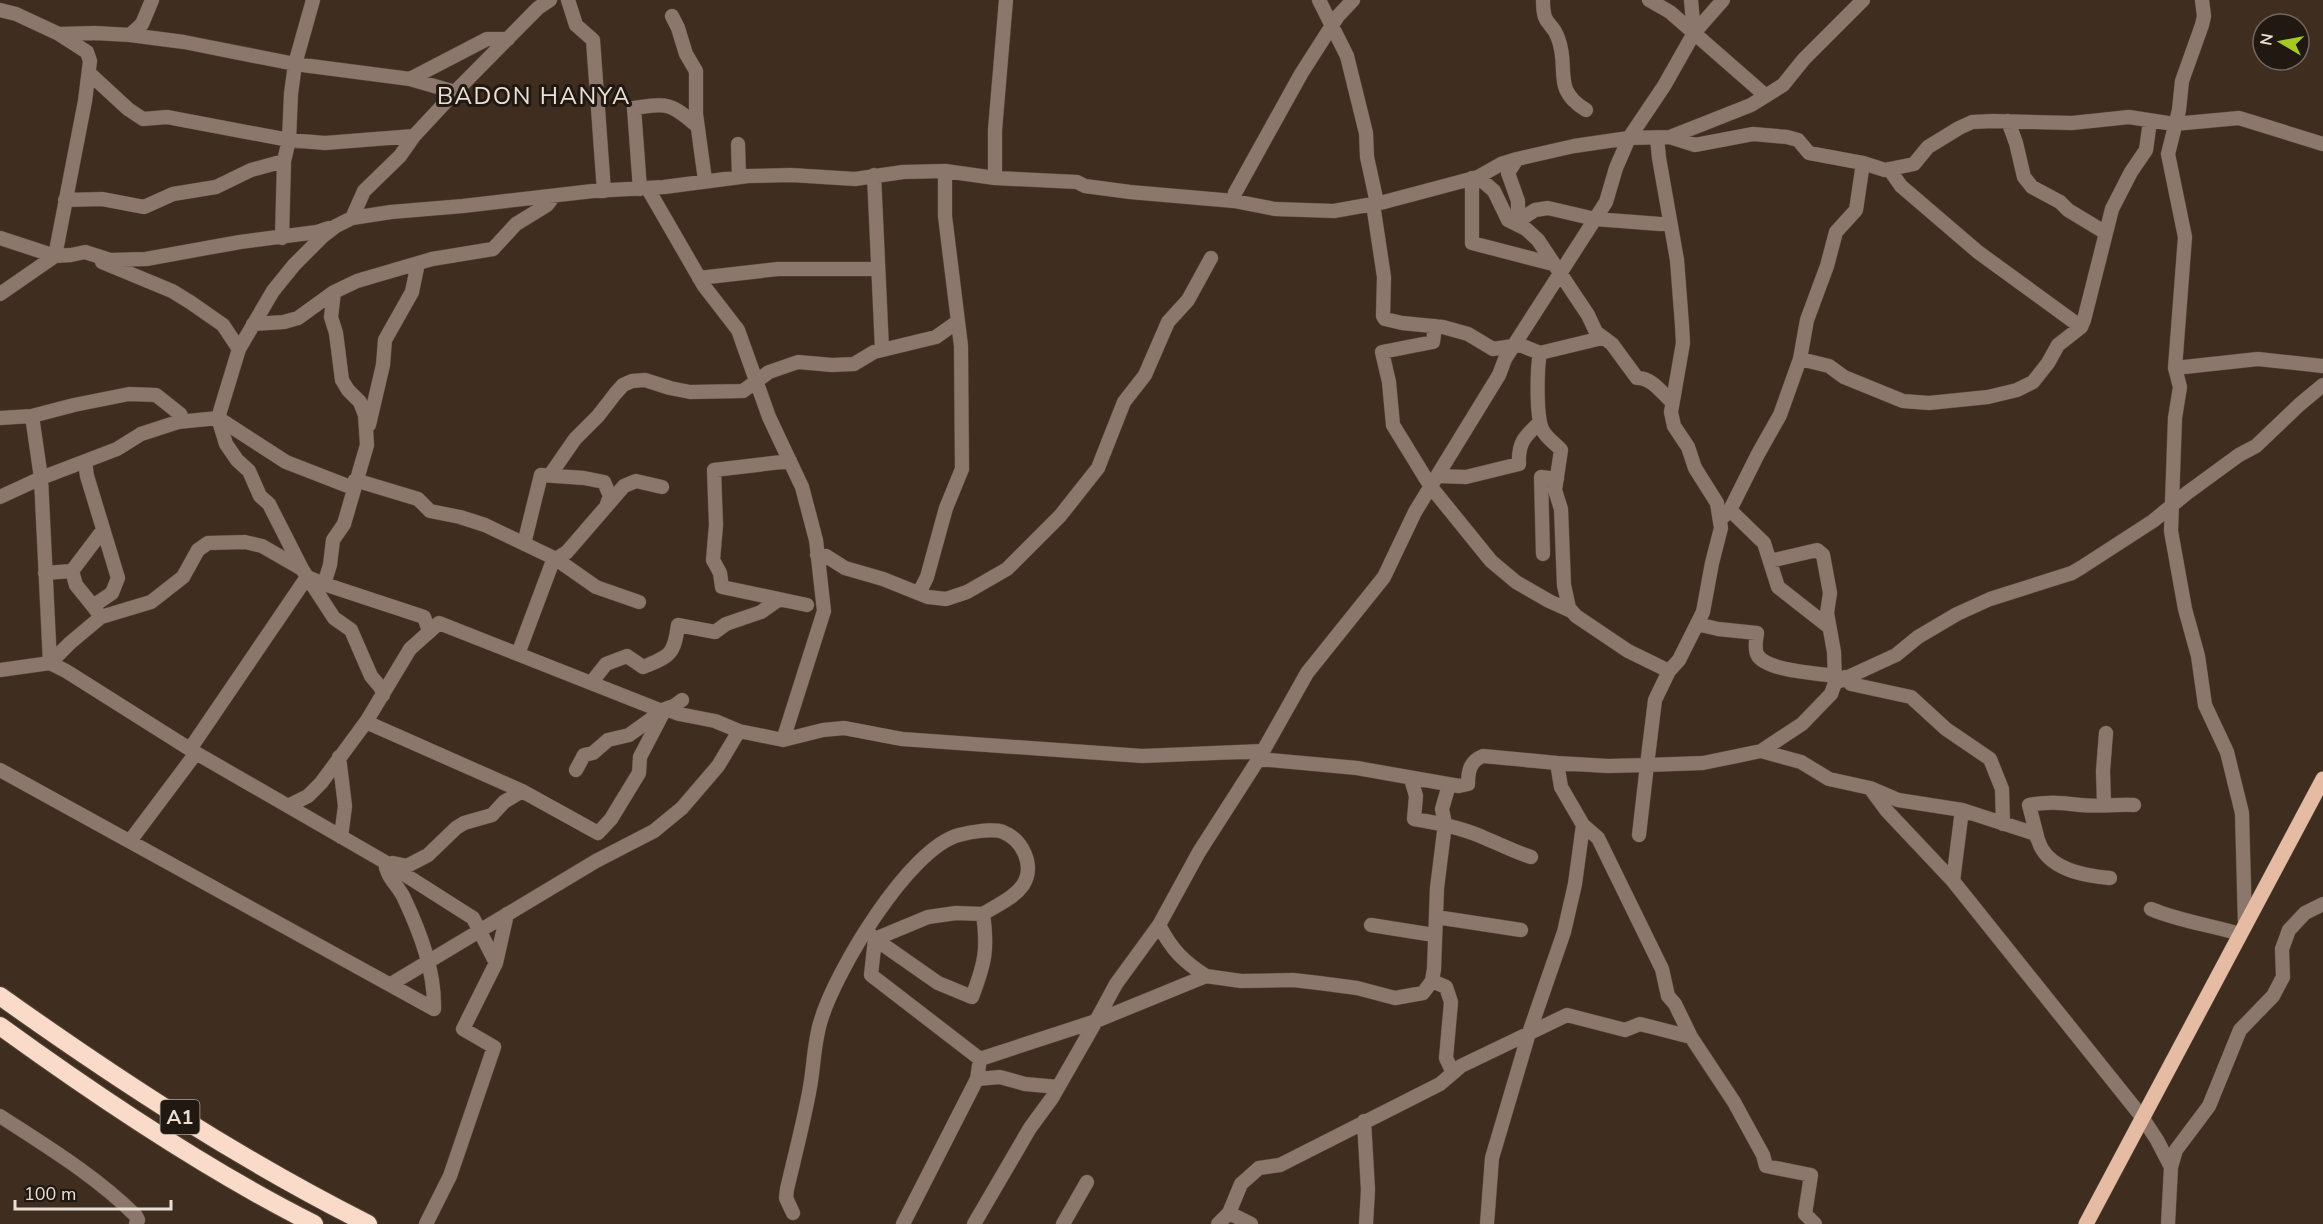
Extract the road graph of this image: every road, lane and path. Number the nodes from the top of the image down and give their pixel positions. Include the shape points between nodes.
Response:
1 (152, 0) edge
2 (313, 0) edge
3 (550, 0) edge
4 (568, 0) edge
5 (1006, 0) edge
6 (1319, 0) edge
7 (1353, 0) edge
8 (1543, 0) edge
9 (1649, 0) edge
10 (1691, 0) edge
11 (1723, 0) edge
12 (1863, 0) edge
13 (2202, 0) edge
14 (0, 10) edge
15 (672, 16) dead end
16 (1333, 27) junction
17 (1694, 33) junction
18 (59, 34) junction
19 (130, 35) junction
20 (508, 39) junction
21 (295, 64) junction
22 (89, 73) junction
23 (410, 79) junction
24 (455, 92) junction
25 (1766, 96) junction
26 (1586, 110) dead end
27 (2008, 121) junction
28 (2150, 121) junction
29 (2174, 124) junction
30 (697, 126) junction
31 (414, 136) junction
32 (1664, 137) junction
33 (1629, 138) junction
34 (289, 140) junction
35 (738, 144) dead end
36 (2323, 144) edge
37 (1517, 159) junction
38 (284, 161) junction
39 (1863, 163) junction
40 (1889, 169) junction
41 (945, 171) junction
42 (874, 175) junction
43 (739, 177) junction
44 (995, 178) junction
45 (1475, 178) junction
46 (705, 180) junction
47 (644, 189) junction
48 (604, 191) junction
49 (554, 196) junction
50 (65, 200) junction
51 (1234, 201) junction
52 (1375, 204) junction
53 (352, 218) junction
54 (1595, 219) junction
55 (1517, 223) junction
56 (1670, 223) junction
57 (336, 226) junction
58 (2106, 233) junction
59 (0, 238) edge
60 (282, 238) junction
61 (85, 252) junction
62 (55, 256) junction
63 (1212, 258) dead end
64 (418, 263) junction
65 (877, 269) junction
66 (1557, 269) junction
67 (699, 278) junction
68 (334, 292) junction
69 (0, 294) edge
70 (957, 322) junction
71 (253, 324) junction
72 (1435, 326) junction
73 (2081, 327) junction
74 (1602, 338) junction
75 (1515, 345) junction
76 (239, 349) junction
77 (882, 349) junction
78 (1540, 353) junction
79 (1800, 359) junction
80 (2175, 368) junction
81 (2322, 368) edge
82 (756, 382) junction
83 (2323, 385) edge
84 (1672, 402) junction
85 (32, 416) junction
86 (218, 417) junction
87 (0, 418) edge
88 (178, 422) junction
89 (1540, 423) junction
90 (367, 430) junction
91 (790, 461) junction
92 (85, 462) junction
93 (550, 475) junction
94 (41, 478) junction
95 (1557, 479) junction
96 (636, 481) junction
97 (604, 482) junction
98 (1435, 482) junction
99 (354, 484) junction
100 (662, 487) dead end
101 (0, 497) edge
102 (2173, 505) junction
103 (606, 507) junction
104 (1725, 514) junction
105 (103, 530) junction
106 (524, 544) junction
107 (1544, 554) dead end
108 (817, 555) junction
109 (555, 559) junction
110 (1770, 561) junction
111 (72, 571) junction
112 (45, 573) junction
113 (304, 573) junction
114 (324, 584) junction
115 (919, 592) junction
116 (778, 600) junction
117 (639, 602) dead end
118 (807, 605) dead end
119 (1571, 611) junction
120 (97, 612) junction
121 (1697, 624) junction
122 (1829, 627) junction
123 (429, 631) junction
124 (518, 654) junction
125 (50, 663) junction
126 (0, 670) edge
127 (1669, 671) junction
128 (1838, 679) junction
129 (591, 683) junction
130 (383, 695) junction
131 (682, 700) dead end
132 (663, 710) junction
133 (366, 722) junction
134 (739, 731) junction
135 (2106, 733) dead end
136 (783, 740) junction
137 (193, 751) junction
138 (1761, 751) junction
139 (1260, 756) junction
140 (339, 757) junction
141 (1557, 763) junction
142 (1647, 765) junction
143 (0, 770) edge
144 (576, 770) dead end
145 (1411, 779) junction
146 (2323, 779) edge
147 (1449, 784) junction
148 (1870, 788) junction
149 (522, 790) junction
150 (2104, 804) junction
151 (2134, 805) dead end
152 (288, 806) junction
153 (1962, 810) junction
154 (1445, 824) junction
155 (2003, 824) junction
156 (1583, 825) junction
157 (1640, 835) dead end
158 (2037, 836) junction
159 (341, 837) junction
160 (130, 841) junction
161 (1531, 857) dead end
162 (385, 862) junction
163 (2110, 878) dead end
164 (1953, 881) junction
165 (2323, 904) edge
166 (2151, 909) dead end
167 (507, 914) junction
168 (983, 914) junction
169 (1436, 917) junction
170 (1159, 925) junction
171 (1371, 925) dead end
172 (2242, 929) junction
173 (1521, 930) dead end
174 (480, 931) junction
175 (871, 935) junction
176 (1434, 935) junction
177 (429, 962) junction
178 (496, 963) junction
179 (1206, 976) junction
180 (1432, 981) junction
181 (391, 984) junction
182 (0, 996) edge
183 (1096, 1021) junction
184 (0, 1026) edge
185 (1529, 1033) junction
186 (1691, 1037) junction
187 (980, 1059) junction
188 (1453, 1073) junction
189 (977, 1079) junction
190 (1058, 1087) junction
191 (0, 1116) edge
192 (2142, 1118) junction
193 (1364, 1121) junction
194 (2171, 1167) junction
195 (1087, 1182) dead end
196 (793, 1213) dead end
197 (1229, 1213) junction
198 (136, 1224) edge
199 (314, 1224) edge
200 (368, 1224) edge
201 (426, 1224) edge
202 (903, 1224) edge
203 (974, 1224) edge
204 (1062, 1224) edge
205 (1218, 1224) edge
206 (1251, 1224) edge
207 (1366, 1224) edge
208 (1487, 1224) edge
209 (1815, 1224) edge
210 (2086, 1224) edge
211 (2168, 1224) edge

1 - 19 street via 142,24
2 - 21 street
3 - 20 street
4 - 48 street via 576,25 592,40
5 - 44 street
6 - 16 street
7 - 16 street
8 - 26 street via 1545,20 1559,40 1565,89 1572,102
9 - 17 street
10 - 17 street
11 - 17 street
12 - 25 street via 1804,59 1783,86
13 - 29 street via 2202,25 2187,63
14 - 18 street
15 - 30 street via 696,71
16 - 51 street via 1301,74
16 - 52 street via 1358,94
17 - 25 street
17 - 33 street
18 - 19 street
18 - 22 street via 87,51
19 - 21 street
20 - 23 street via 487,39
20 - 24 street
21 - 23 street
21 - 34 street
22 - 34 street via 143,119 167,117
22 - 50 street
23 - 24 street
24 - 31 street
25 - 32 street
27 - 28 street via 2072,123 2118,117
27 - 40 street via 1972,122 1939,138 1914,164
27 - 58 street via 2024,177 2032,187
28 - 29 street
28 - 58 street via 2146,150 2112,209
29 - 36 street via 2239,118
29 - 80 street via 2168,154 2185,237
30 - 46 street
30 - 47 street via 665,104 634,108
31 - 34 street via 325,143
31 - 53 street via 400,156 364,191
32 - 33 street
32 - 39 street via 1695,145 1753,134 1788,136 1798,140 1809,153
32 - 56 street via 1659,158
33 - 37 street
33 - 54 street via 1606,202
34 - 38 street
35 - 43 street
37 - 45 street
37 - 55 street via 1508,173 1518,201
38 - 50 street via 251,170 216,187 173,194 144,207 102,199
38 - 60 street
39 - 40 street
39 - 79 street via 1856,210 1836,232 1807,320
40 - 73 street via 1901,186 1978,252
41 - 42 street
41 - 44 street
41 - 70 street via 945,216
42 - 43 street via 855,179
42 - 65 street
43 - 46 street
44 - 51 street via 1067,181 1130,192
45 - 52 street
45 - 55 street via 1494,191 1505,216
45 - 66 street via 1472,243
46 - 47 street
47 - 48 street
47 - 67 street
48 - 49 street
49 - 53 street
49 - 64 street via 547,205 516,224 493,249
50 - 62 street
51 - 52 street via 1275,209 1334,211
52 - 72 street via 1384,277 1384,318 1390,322
53 - 57 street
54 - 55 street via 1548,208 1535,210
54 - 56 street
54 - 66 street
55 - 66 street via 1538,240
56 - 84 street via 1683,343
57 - 60 street
57 - 71 street via 294,265
58 - 73 street
59 - 62 street
60 - 61 street via 146,259 110,260
61 - 62 street
61 - 76 street via 190,302 223,325
62 - 69 street
63 - 115 street via 1188,300 1168,322 1145,375 1124,402 1098,468 1059,516 1007,569 974,588 946,599
64 - 68 street
64 - 90 street via 412,292 385,340
65 - 67 street via 778,269
65 - 77 street
66 - 74 street
66 - 75 street
67 - 82 street via 738,330
68 - 71 street via 298,318
68 - 90 street via 331,317 342,380 360,402
70 - 77 street via 936,337
70 - 115 street via 961,346 962,469
71 - 76 street
72 - 75 street via 1468,334 1493,350
72 - 98 street via 1433,342 1383,352 1393,425
73 - 79 street via 2058,345 2033,382 1988,397 1929,403 1903,401 1844,377 1829,366
74 - 78 street
74 - 84 street via 1612,344 1637,378 1648,380
75 - 78 street
75 - 98 street
76 - 86 street
77 - 82 street via 854,364 798,362 770,372
78 - 89 street
79 - 104 street via 1777,421
80 - 81 street via 2258,359
80 - 102 street via 2180,387 2175,418
82 - 91 street
82 - 93 street via 743,391 728,393 690,392 645,380 623,385 575,439
83 - 102 street via 2256,446
84 - 104 street via 1674,426
85 - 87 street
85 - 88 street via 129,394 156,395 180,414
85 - 94 street
86 - 88 street
86 - 99 street via 286,462
86 - 113 street via 226,444 269,504
88 - 92 street via 141,434
89 - 95 street via 1561,450
89 - 98 street via 1518,449 1519,464
90 - 99 street via 367,445
91 - 108 street via 802,487
91 - 116 street via 714,470 716,525 712,560 722,587
92 - 94 street
92 - 105 street
93 - 97 street
93 - 106 street via 541,475
94 - 101 street
94 - 112 street
95 - 107 street via 1541,477
95 - 119 street via 1564,585
96 - 97 street
96 - 100 street
96 - 103 street via 624,486
97 - 103 street via 610,496
98 - 119 street via 1491,561 1516,582
98 - 139 street via 1415,512 1384,577 1307,672
99 - 106 street via 418,500 429,511 477,523
99 - 114 street via 344,524 333,540
102 - 128 street via 2072,573 1990,599 1918,637 1896,655
102 - 172 street via 2171,531 2176,564 2198,656 2205,705 2227,752 2242,813
103 - 109 street via 567,552
104 - 110 street via 1764,543
104 - 121 street
105 - 111 street
105 - 120 street via 118,578
106 - 109 street
108 - 115 street via 826,556 844,568
108 - 136 street via 825,611
109 - 117 street via 596,587
109 - 124 street
110 - 122 street via 1778,587
110 - 122 street via 1817,550 1822,555 1830,593
111 - 112 street
111 - 120 street via 76,585
112 - 125 street
113 - 114 street
113 - 120 street via 262,546 245,542 208,543 198,550 183,577 151,602
113 - 130 street via 334,618 351,630
113 - 137 street
114 - 123 street via 424,617
116 - 118 street
116 - 129 street via 761,612 715,632 678,625 675,646 662,659 643,667 627,656 606,664
119 - 127 street via 1628,651
120 - 125 street
121 - 127 street
121 - 128 street via 1756,633 1758,657 1775,667
122 - 128 street
123 - 124 street via 439,623
123 - 130 street via 410,648
124 - 129 street
125 - 126 street
125 - 137 street
127 - 142 street via 1655,700
128 - 138 street via 1831,694 1802,724
128 - 155 street via 1911,697 1946,729 1990,759 2002,789
129 - 132 street
130 - 133 street
131 - 132 street
132 - 134 street via 715,721
132 - 144 street via 629,735 608,740 593,753 584,755
132 - 149 street via 640,757 639,773 598,833
133 - 140 street
133 - 149 street
134 - 136 street
134 - 167 street via 711,775 682,808 654,831
135 - 150 street
136 - 139 street via 844,728 902,739 1142,756
137 - 152 street
137 - 160 street
138 - 142 street via 1703,763
138 - 148 street via 1801,762 1829,779
139 - 145 street
139 - 170 street via 1199,852
140 - 152 street via 314,791
140 - 159 street via 345,806
141 - 142 street
141 - 147 street via 1483,756 1468,770 1468,783
141 - 156 street via 1561,787
142 - 157 street
143 - 160 street
145 - 147 street
145 - 154 street via 1416,796 1414,819
146 - 172 main road
147 - 154 street via 1442,809
148 - 153 street via 1898,800
148 - 164 street
149 - 162 street via 492,815 456,828 428,855 407,866
150 - 151 street
150 - 158 street via 2029,805
152 - 159 street
153 - 155 street
153 - 164 street
154 - 161 street
154 - 169 street
155 - 158 street
156 - 185 street via 1564,932
156 - 186 street via 1598,838 1662,969 1668,996
158 - 163 street via 2042,849 2058,863 2085,875
159 - 162 street
160 - 181 street
162 - 174 street via 473,918
162 - 177 street via 418,928
164 - 192 street
165 - 194 street via 2305,913 2289,930 2282,949 2283,977 2273,996 2241,1030 2209,1106 2176,1150
166 - 172 street via 2181,920
167 - 174 street
167 - 178 street
168 - 175 street via 928,917
168 - 175 street via 987,940 982,971 972,997 938,983
168 - 175 street via 1015,894 1028,875 1021,846 1003,832 972,831 950,837 897,884
169 - 173 street
169 - 176 street
170 - 179 street via 1186,964
170 - 183 street via 1116,984
171 - 176 street
172 - 192 main road
174 - 177 street
174 - 178 street
175 - 187 street via 871,975
175 - 196 street via 831,992 820,1021 810,1088 787,1189 786,1198
176 - 180 street
177 - 181 street
177 - 181 street via 434,1009
178 - 201 street via 463,1029 494,1047 450,1176
179 - 180 street via 1311,982 1395,998 1422,993
179 - 183 street
180 - 188 street via 1446,987 1451,1002 1446,1058
182 - 200 highway, A1 via 178,1116 283,1180
183 - 187 street
183 - 190 street
184 - 199 highway, A1 via 146,1126
185 - 186 street via 1567,1015 1625,1030 1640,1024
185 - 188 street
185 - 208 street via 1492,1158
186 - 209 street via 1734,1102 1766,1166 1811,1175 1805,1214
187 - 189 street
188 - 193 street via 1440,1084
189 - 190 street via 1000,1077
189 - 202 street
190 - 203 street
191 - 198 street via 114,1196 136,1216
192 - 194 street
192 - 210 main road
193 - 197 street via 1280,1165 1259,1168 1241,1184
193 - 207 street
194 - 211 street
195 - 204 street
197 - 205 street
197 - 206 street

